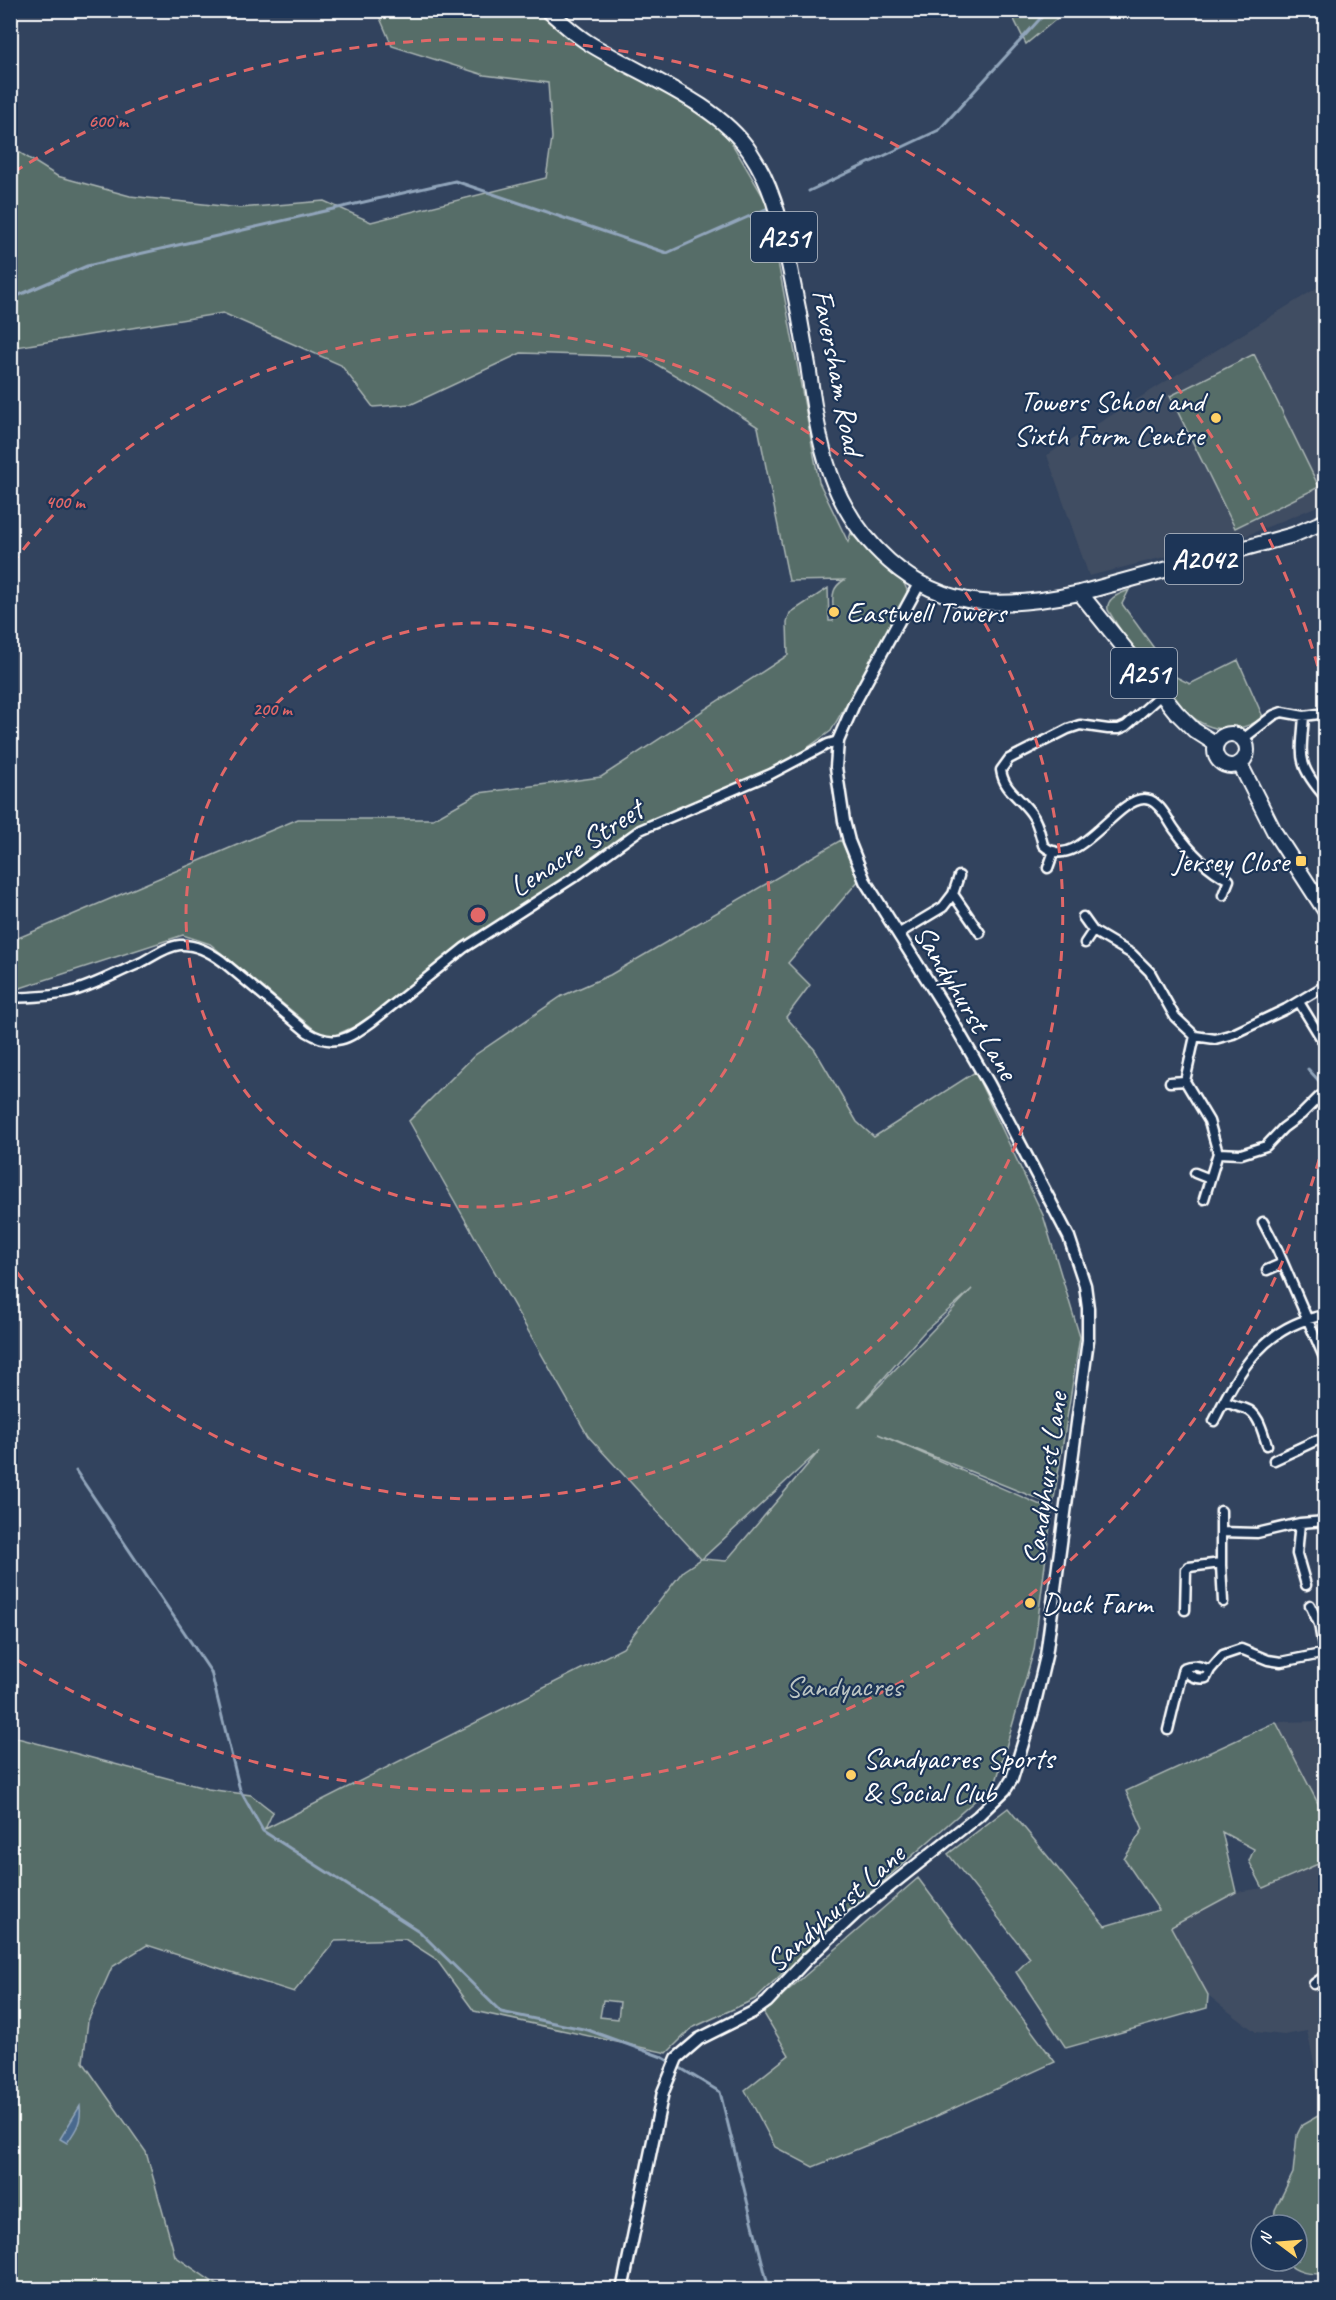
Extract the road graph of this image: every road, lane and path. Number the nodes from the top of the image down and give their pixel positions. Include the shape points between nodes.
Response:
1 (548, 10) edge
2 (1326, 520) edge
3 (919, 584) junction
4 (1080, 593) junction
5 (1161, 695) junction
6 (1326, 713) edge
7 (1304, 716) junction
8 (1243, 739) junction
9 (838, 741) junction
10 (1216, 744) junction
11 (1240, 764) junction
12 (1326, 798) edge
13 (1054, 851) junction
14 (1048, 868) dead end
15 (959, 876) dead end
16 (953, 894) junction
17 (1223, 895) dead end
18 (1326, 912) edge
19 (1083, 917) dead end
20 (1093, 931) junction
21 (980, 933) dead end
22 (898, 934) junction
23 (1085, 943) dead end
24 (1326, 986) edge
25 (10, 998) edge
26 (1299, 1002) junction
27 (1195, 1036) junction
28 (1326, 1046) edge
29 (1185, 1081) junction
30 (1170, 1082) dead end
31 (1320, 1096) dead end
32 (1218, 1154) junction
33 (1195, 1173) dead end
34 (1210, 1179) junction
35 (1204, 1199) dead end
36 (1263, 1221) dead end
37 (1283, 1263) junction
38 (1267, 1270) dead end
39 (1326, 1315) edge
40 (1308, 1320) junction
41 (1326, 1362) edge
42 (1224, 1401) junction
43 (1214, 1421) dead end
44 (1326, 1439) edge
45 (1267, 1445) dead end
46 (1275, 1460) dead end
47 (1221, 1511) dead end
48 (1326, 1521) edge
49 (1300, 1523) junction
50 (1221, 1532) junction
51 (1221, 1563) junction
52 (1306, 1585) dead end
53 (1223, 1602) dead end
54 (1310, 1605) dead end
55 (1185, 1610) dead end
56 (1325, 1653) edge
57 (1183, 1668) junction
58 (1210, 1670) junction
59 (1168, 1730) dead end
60 (1326, 1975) edge
61 (1314, 1984) dead end
62 (622, 2289) edge

1 - 3 main road, Faversham Road / A251 via 585,41 710,112 734,131 750,153 778,211 798,305 814,417 826,464 850,517 868,540
2 - 4 main road, Faversham Road / A2042 via 1293,535
3 - 4 main road, Faversham Road / A251 via 943,595 975,602 1048,600
3 - 9 street, Sandyhurst Lane
4 - 5 main road, A251
5 - 10 main road, A251 via 1194,730
5 - 13 street via 1119,729 1080,725 1004,765 1001,770 1005,785 1031,813 1043,844
6 - 7 street
7 - 8 street via 1282,712 1274,715
7 - 12 street via 1303,765
8 - 10 main road via 1228,734
8 - 11 main road via 1247,752
9 - 22 street, Sandyhurst Lane via 838,786 849,841 866,881
9 - 25 street, Lenacre Street via 640,830 464,948 373,1021 339,1041 321,1040 307,1032 208,951 187,945 171,947 73,992
10 - 11 main road, A251 via 1221,762 1230,766
11 - 18 main road via 1275,833
13 - 14 street
13 - 17 street via 1076,848 1130,803 1150,800 1158,804 1188,847 1229,880
15 - 16 street
16 - 21 street
16 - 22 street via 943,906
19 - 20 street
20 - 23 street
20 - 27 street via 1132,954 1150,972 1175,1017
22 - 62 street, Sandyhurst Lane via 985,1077 1047,1193 1069,1237 1085,1285 1088,1340 1044,1667 1020,1758 1005,1790 855,1914 767,2002 699,2038 677,2058 663,2092
24 - 26 street
26 - 27 street via 1221,1037
26 - 28 street
27 - 29 street
29 - 30 street
29 - 32 street via 1209,1121
31 - 32 street via 1266,1146 1241,1154
32 - 34 street
33 - 34 street
34 - 35 street
36 - 37 street
37 - 38 street
37 - 40 street
39 - 40 street
40 - 41 street
40 - 42 street via 1279,1332 1263,1344 1244,1366
42 - 43 street
42 - 45 street via 1256,1416
44 - 46 street
47 - 50 street
48 - 49 street
49 - 50 street via 1257,1533
49 - 52 street via 1297,1554
50 - 51 street
51 - 53 street
51 - 55 street via 1189,1564
54 - 56 street
56 - 58 street via 1281,1662 1240,1649 1223,1655
57 - 58 street via 1190,1665
57 - 58 street via 1198,1680 1206,1678
57 - 59 street
60 - 61 street

